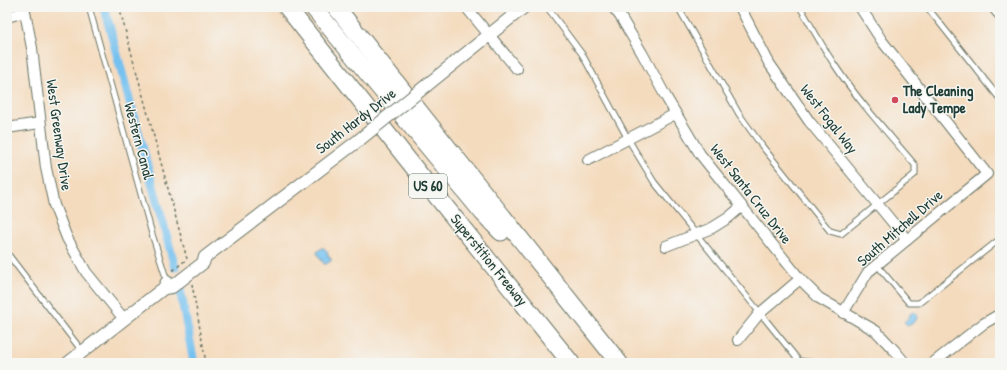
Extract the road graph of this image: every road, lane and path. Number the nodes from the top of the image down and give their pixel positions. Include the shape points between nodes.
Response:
1 (89, 7) edge
2 (119, 7) edge
3 (287, 7) edge
4 (314, 7) edge
5 (336, 7) edge
6 (341, 7) edge
7 (466, 7) edge
8 (524, 7) edge
9 (547, 7) edge
10 (613, 7) edge
11 (678, 7) edge
12 (740, 7) edge
13 (800, 7) edge
14 (860, 7) edge
15 (927, 7) edge
16 (993, 7) edge
17 (24, 10) edge
18 (1000, 15) edge
19 (7, 17) edge
20 (489, 35) junction
21 (374, 56) junction
22 (517, 69) dead end
23 (1000, 99) edge
24 (675, 114) junction
25 (40, 123) junction
26 (7, 128) edge
27 (628, 139) junction
28 (588, 160) dead end
29 (878, 204) junction
30 (741, 207) junction
31 (696, 234) junction
32 (907, 240) junction
33 (1000, 240) edge
34 (666, 246) dead end
35 (7, 253) edge
36 (877, 265) junction
37 (188, 270) junction
38 (800, 279) junction
39 (167, 283) junction
40 (576, 310) junction
41 (843, 313) junction
42 (759, 314) junction
43 (1000, 314) edge
44 (124, 319) junction
45 (738, 340) dead end
46 (83, 352) junction
47 (68, 363) edge
48 (206, 363) edge
49 (572, 363) edge
50 (620, 363) edge
51 (819, 363) edge
52 (905, 363) edge
53 (933, 363) edge

1 - 39 lane, Western Canal
2 - 37 path
3 - 49 highway, Superstition Freeway / US 60
4 - 40 highway via 483,213
5 - 21 highway, US 60
6 - 21 highway
7 - 20 street
8 - 20 street, South Hardy Drive
9 - 27 lane via 582,54
10 - 24 street, West Santa Cruz Drive via 642,53
11 - 29 lane via 739,114 830,231 841,234
12 - 29 street, West Fogal Way via 769,63 809,121
13 - 29 lane via 837,68 915,165 915,174
14 - 32 street, South Mitchell Drive via 882,41 987,174
15 - 23 lane
16 - 18 street
17 - 19 street
17 - 25 street, West Greenway Drive via 32,48
20 - 22 street
20 - 37 street, South Hardy Drive, bridge via 359,140 205,257 199,257
21 - 40 highway, US 60
24 - 27 street
24 - 30 street, West Santa Cruz Drive via 700,154
25 - 26 street
25 - 44 street, West Greenway Drive via 54,204 68,238 86,272
27 - 28 street
27 - 31 lane via 654,182
29 - 32 street, West Fogal Way
30 - 31 street via 712,228
30 - 38 street, West Santa Cruz Drive
31 - 34 street
31 - 42 lane
32 - 36 street, South Mitchell Drive
33 - 36 lane via 919,303 909,303
35 - 46 lane
36 - 41 street, South Mitchell Drive via 868,272
37 - 39 street, South Hardy Drive
37 - 39 path
37 - 48 path
38 - 41 street, West Santa Cruz Drive via 819,298
38 - 42 street
39 - 44 street, South Hardy Drive
40 - 50 highway, US 60
41 - 52 street, West Santa Cruz Drive via 876,332
42 - 45 street
42 - 51 lane via 799,361
43 - 53 street
44 - 46 street, South Hardy Drive
46 - 47 street, South Hardy Drive

